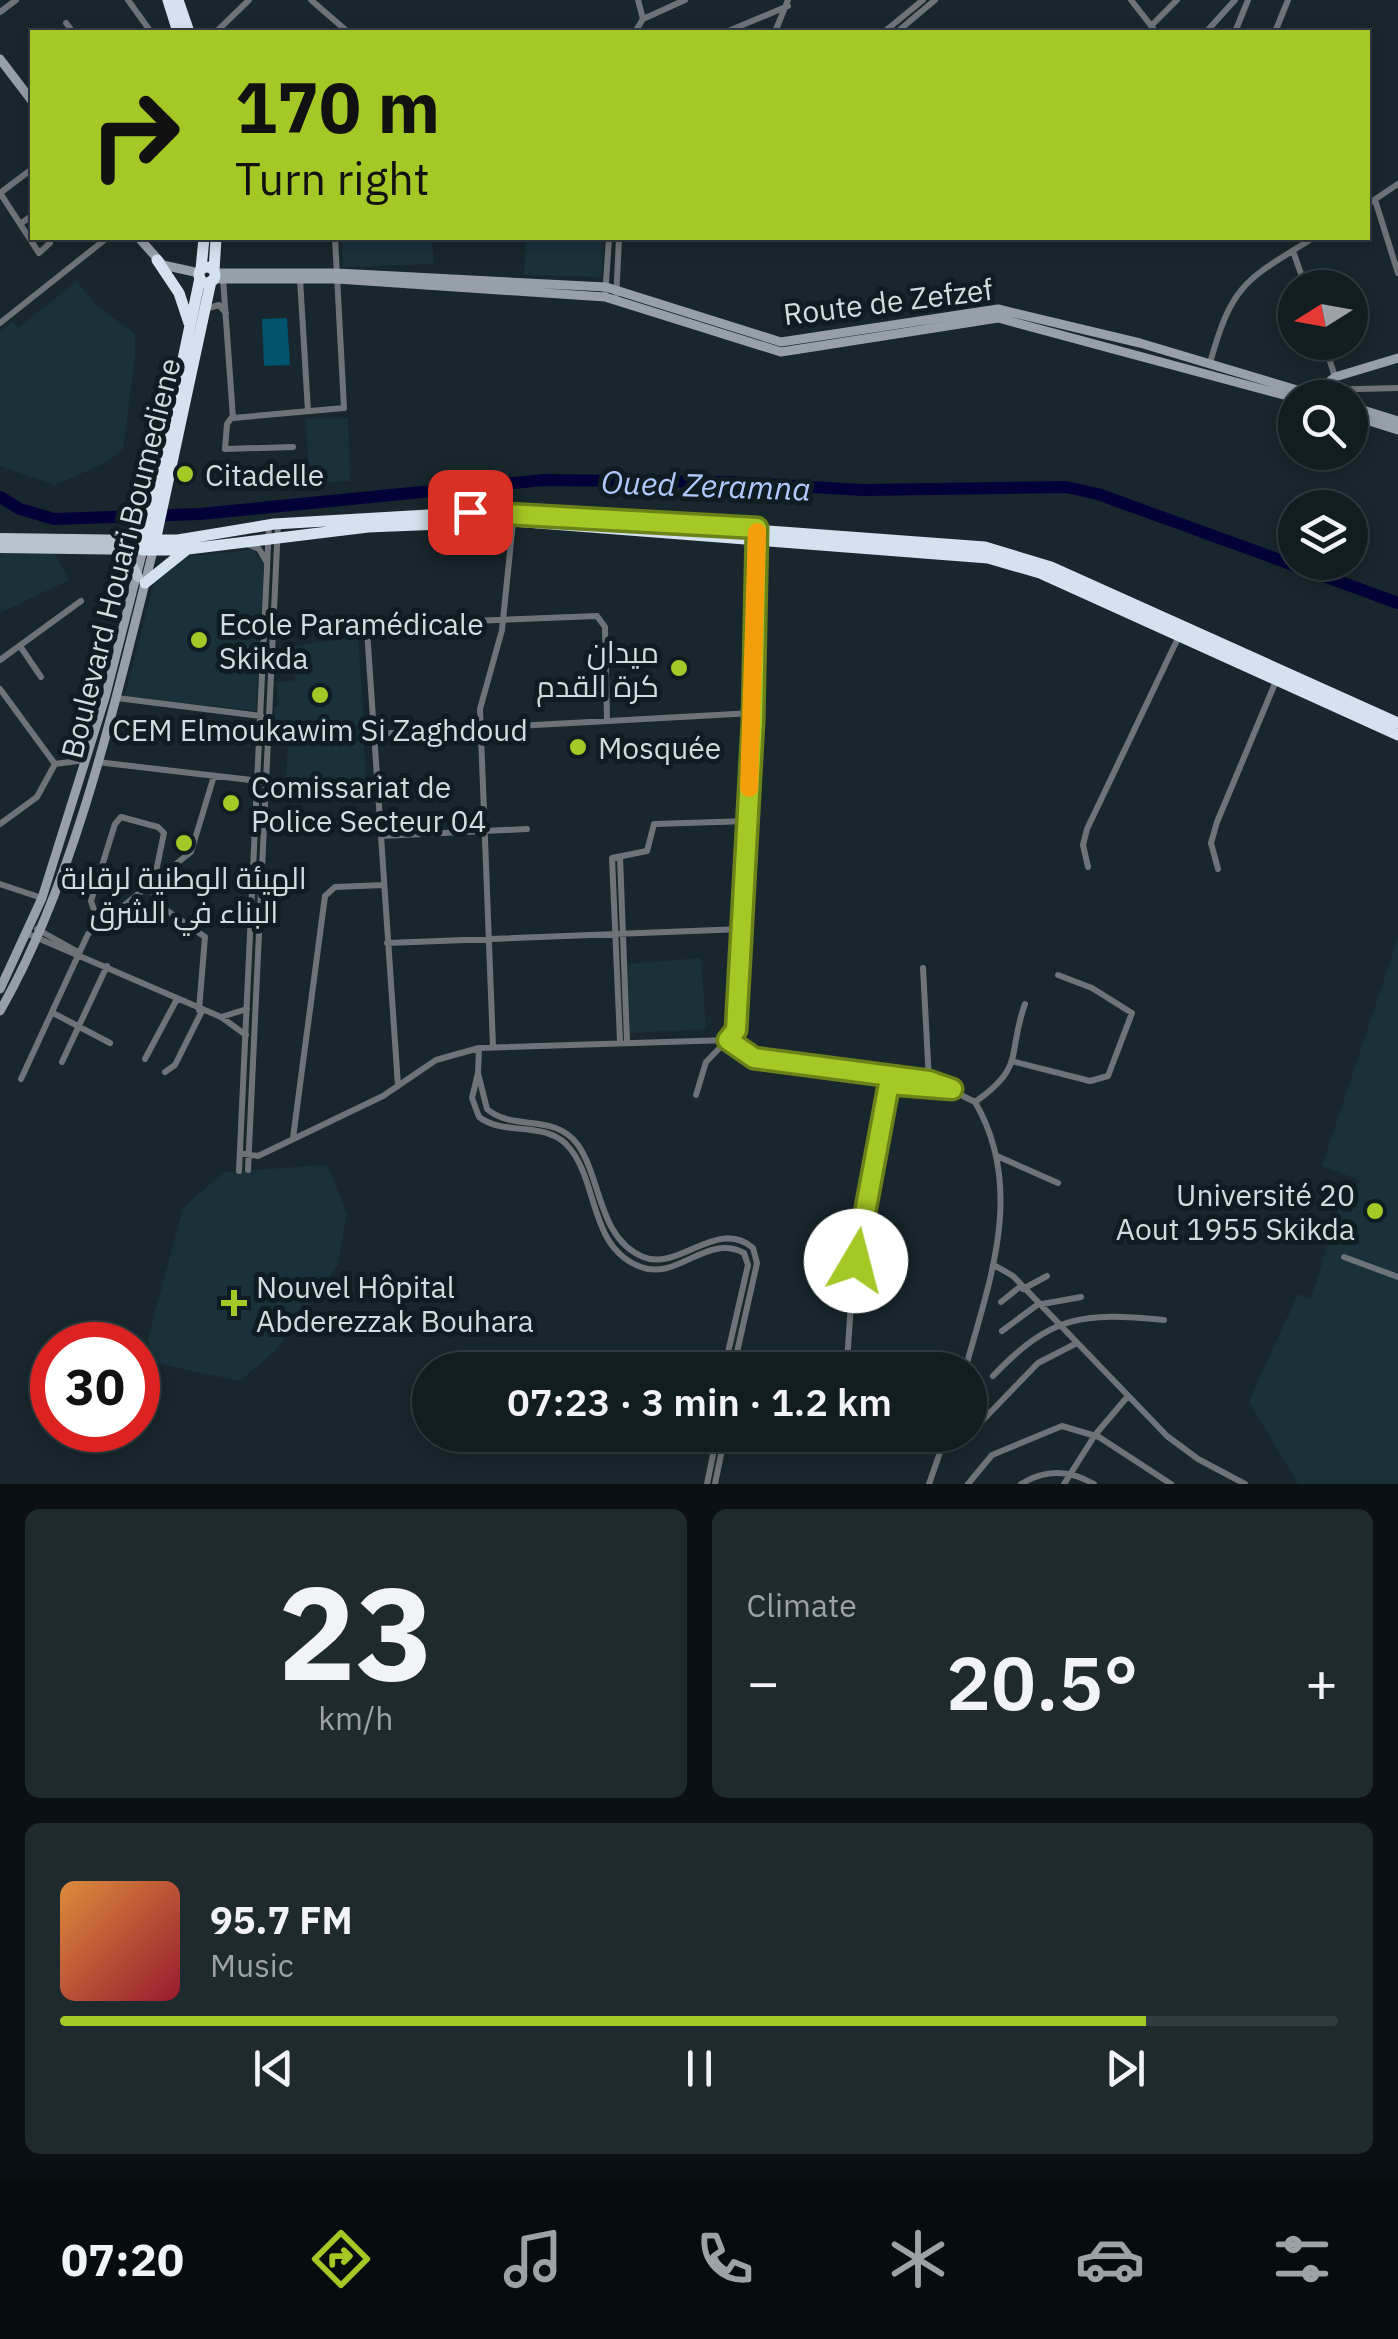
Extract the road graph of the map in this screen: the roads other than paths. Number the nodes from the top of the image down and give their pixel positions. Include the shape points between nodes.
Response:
1 (16, 0) edge
2 (128, 0) edge
3 (168, 0) edge
4 (178, 0) edge
5 (250, 0) edge
6 (312, 0) edge
7 (638, 0) edge
8 (685, 0) edge
9 (922, 0) edge
10 (935, 0) edge
11 (1131, 0) edge
12 (1177, 0) edge
13 (1235, 0) edge
14 (1248, 0) edge
15 (1288, 0) edge
16 (788, 3) edge
17 (0, 12) edge
18 (643, 19) junction
19 (66, 23) dead end
20 (1154, 29) edge
21 (72, 30) edge
22 (150, 30) edge
23 (177, 30) edge
24 (188, 30) edge
25 (218, 30) edge
26 (346, 30) edge
27 (636, 30) edge
28 (730, 30) edge
29 (776, 30) edge
30 (886, 30) edge
31 (899, 30) edge
32 (1208, 30) edge
33 (1237, 30) edge
34 (1276, 30) edge
35 (0, 58) edge
36 (30, 98) edge
37 (30, 170) edge
38 (1398, 184) edge
39 (1371, 202) edge
40 (28, 222) edge
41 (48, 240) edge
42 (105, 240) edge
43 (140, 240) edge
44 (204, 240) edge
45 (216, 240) edge
46 (335, 240) edge
47 (609, 240) edge
48 (620, 240) edge
49 (1310, 240) edge
50 (1293, 250) junction
51 (157, 260) junction
52 (1300, 270) edge
53 (1398, 273) edge
54 (211, 275) junction
55 (300, 276) junction
56 (337, 276) junction
57 (611, 294) junction
58 (204, 310) junction
59 (226, 314) junction
60 (0, 324) edge
61 (190, 328) junction
62 (1398, 358) edge
63 (1330, 360) edge
64 (1210, 363) junction
65 (1336, 378) junction
66 (1334, 380) edge
67 (1278, 384) edge
68 (1398, 388) edge
69 (1368, 391) edge
70 (1278, 393) edge
71 (308, 411) junction
72 (1368, 412) edge
73 (233, 416) junction
74 (1368, 421) edge
75 (1398, 421) edge
76 (1398, 430) edge
77 (293, 447) dead end
78 (160, 499) junction
79 (513, 521) junction
80 (154, 523) junction
81 (273, 530) junction
82 (757, 533) junction
83 (0, 538) edge
84 (231, 542) junction
85 (188, 543) junction
86 (124, 544) junction
87 (149, 545) junction
88 (0, 548) edge
89 (268, 565) junction
90 (142, 580) junction
91 (82, 601) dead end
92 (503, 621) junction
93 (1179, 636) junction
94 (20, 646) junction
95 (0, 660) edge
96 (41, 677) dead end
97 (1276, 680) junction
98 (0, 689) edge
99 (117, 698) junction
100 (753, 713) junction
101 (261, 716) junction
102 (606, 719) junction
103 (1398, 724) edge
104 (479, 727) junction
105 (374, 734) junction
106 (1398, 735) edge
107 (84, 760) junction
108 (97, 762) junction
109 (55, 764) junction
110 (214, 776) junction
111 (262, 782) junction
112 (379, 795) junction
113 (748, 821) junction
114 (0, 824) edge
115 (527, 829) dead end
116 (484, 831) junction
117 (382, 836) junction
118 (1088, 866) dead end
119 (1218, 869) dead end
120 (0, 884) edge
121 (151, 884) junction
122 (384, 885) junction
123 (42, 898) junction
124 (108, 917) junction
125 (742, 929) junction
126 (33, 932) junction
127 (619, 934) junction
128 (488, 939) junction
129 (388, 944) junction
130 (78, 953) junction
131 (0, 960) edge
132 (11, 966) junction
133 (107, 966) junction
134 (923, 968) dead end
135 (1058, 975) dead end
136 (0, 989) edge
137 (177, 1000) junction
138 (1025, 1004) dead end
139 (247, 1008) junction
140 (201, 1010) junction
141 (0, 1011) edge
142 (52, 1012) junction
143 (221, 1017) junction
144 (80, 1024) junction
145 (246, 1034) junction
146 (728, 1040) junction
147 (623, 1041) junction
148 (110, 1042) dead end
149 (493, 1047) junction
150 (479, 1048) junction
151 (754, 1058) junction
152 (144, 1060) dead end
153 (62, 1062) dead end
154 (1015, 1062) junction
155 (165, 1072) dead end
156 (21, 1080) dead end
157 (929, 1081) junction
158 (889, 1084) junction
159 (398, 1086) junction
160 (952, 1089) junction
161 (696, 1095) dead end
162 (975, 1102) junction
163 (292, 1139) junction
164 (240, 1153) junction
165 (996, 1155) junction
166 (249, 1157) junction
167 (1058, 1183) dead end
168 (732, 1243) junction
169 (1344, 1257) dead end
170 (994, 1265) junction
171 (1048, 1276) dead end
172 (1398, 1277) edge
173 (1022, 1288) junction
174 (1081, 1297) dead end
175 (1001, 1302) dead end
176 (1037, 1305) junction
177 (1164, 1320) dead end
178 (1056, 1323) junction
179 (1002, 1331) dead end
180 (1077, 1343) junction
181 (728, 1352) edge
182 (737, 1352) edge
183 (848, 1352) edge
184 (970, 1352) edge
185 (992, 1376) dead end
186 (1128, 1396) junction
187 (987, 1416) edge
188 (1095, 1435) junction
189 (714, 1452) edge
190 (719, 1452) edge
191 (940, 1452) edge
192 (1070, 1473) junction
193 (711, 1484) edge
194 (929, 1484) edge
195 (968, 1484) edge
196 (1021, 1484) edge
197 (1064, 1484) edge
198 (1094, 1484) edge
199 (1171, 1484) edge
200 (1246, 1484) edge

1 - 17 street
2 - 22 street
3 - 23 highway
4 - 24 highway
5 - 25 street
6 - 26 street
7 - 18 street
8 - 18 street
9 - 30 street
10 - 31 street
11 - 20 street
12 - 20 street
13 - 32 street
14 - 33 street
15 - 34 street
16 - 28 street
16 - 29 street
18 - 27 street
19 - 21 street
35 - 36 main road
37 - 40 street via 0,193
38 - 39 street
39 - 53 street
40 - 41 street via 18,226 39,252
42 - 60 street
43 - 51 main road
44 - 54 highway, Boulevard Houari Boumediene
45 - 54 highway, Boulevard Houari Boumediene
46 - 56 street
47 - 57 street
48 - 57 street
49 - 50 street
50 - 52 street
50 - 64 street via 1246,280 1231,298
51 - 54 main road, Route de Zefzef
51 - 61 highway via 182,300
54 - 55 main road, Route de Zefzef
54 - 58 highway, Boulevard Houari Boumediene
54 - 59 street
54 - 61 highway, Boulevard Houari Boumediene
55 - 56 main road, Route de Zefzef
55 - 71 street
56 - 57 main road, Route de Zefzef
56 - 71 street via 344,408
57 - 64 main road, Route de Zefzef via 781,342 998,309
57 - 70 main road, Route de Zefzef via 781,352 998,318
58 - 59 street via 219,305
58 - 78 highway, Boulevard Houari Boumediene
59 - 73 street
61 - 78 highway, Boulevard Houari Boumediene
62 - 65 main road
63 - 65 street
64 - 67 main road, Route de Zefzef
65 - 66 main road
68 - 69 street
71 - 73 street
72 - 75 main road
73 - 77 street via 225,449
74 - 76 main road
78 - 80 highway, Boulevard Houari Boumediene
79 - 81 highway
79 - 82 highway
79 - 92 street
80 - 85 highway
80 - 86 highway
80 - 87 highway, Boulevard Houari Boumediene
81 - 82 highway via 496,512
81 - 84 highway
81 - 85 highway
81 - 89 street
81 - 111 street
82 - 93 highway via 988,558 1040,573
82 - 100 street
82 - 103 highway via 1006,551
83 - 86 main road
84 - 85 highway
84 - 89 street via 260,549
85 - 87 highway
85 - 90 highway
86 - 87 main road
86 - 88 main road
86 - 90 main road
87 - 90 main road, Boulevard Houari Boumediene
89 - 101 street
90 - 99 main road, Boulevard Houari Boumediene
90 - 107 main road, Boulevard Houari Boumediene
91 - 94 street
92 - 102 street via 600,618
92 - 104 street
92 - 105 street via 369,628
93 - 97 highway
93 - 118 street via 1087,829
94 - 95 street
94 - 96 street
97 - 106 highway
97 - 119 street via 1217,822 1211,842
98 - 109 street
99 - 101 street
99 - 108 main road, Boulevard Houari Boumediene
100 - 102 street
100 - 113 street
101 - 111 street
102 - 104 street
104 - 105 street
104 - 116 street
105 - 112 street
107 - 108 main road
107 - 109 street
107 - 123 main road, Boulevard Houari Boumediene
108 - 110 street
108 - 126 main road, Boulevard Houari Boumediene
109 - 114 street via 37,797
110 - 111 street
110 - 121 street via 191,852
111 - 112 street
111 - 139 street
111 - 166 street
112 - 117 street
113 - 125 street
113 - 127 street via 654,824 647,851 616,857
115 - 116 street
116 - 117 street
116 - 128 street
117 - 122 street
120 - 123 street
121 - 124 street
121 - 124 street via 164,833 131,817 118,819 91,901
121 - 140 street via 172,915 204,933
122 - 129 street
122 - 163 street via 335,886 325,896
123 - 126 main road, Boulevard Houari Boumediene
124 - 130 street
125 - 127 street
125 - 146 street via 736,1030
126 - 130 street
126 - 132 main road, Boulevard Houari Boumediene
126 - 141 main road, Boulevard Houari Boumediene
127 - 128 street
127 - 147 street
128 - 129 street
128 - 149 street
129 - 159 street
130 - 133 street
130 - 142 street
131 - 132 street
132 - 136 main road, Boulevard Houari Boumediene
133 - 137 street
133 - 144 street
134 - 157 street
135 - 154 street via 1132,1013 1108,1076 1090,1081
137 - 140 street
137 - 152 street
138 - 154 street
139 - 143 street
139 - 145 street
140 - 143 street
140 - 155 street via 175,1065
142 - 144 street
142 - 156 street
143 - 145 street
144 - 148 street
144 - 153 street
145 - 164 street
146 - 147 street
146 - 151 street
146 - 161 street via 706,1062
147 - 149 street
149 - 150 street
150 - 159 street via 436,1060
150 - 168 street via 475,1113 488,1123 562,1141 576,1159 605,1234 632,1262 658,1269
151 - 157 street
151 - 158 street via 769,1066
154 - 162 street
157 - 160 street
158 - 160 street
158 - 183 street via 864,1204
159 - 163 street
160 - 162 street
162 - 165 street
163 - 166 street
164 - 166 street
164 - 166 street via 244,1170
165 - 167 street
165 - 170 street via 1001,1225
168 - 181 street via 748,1266
168 - 182 street via 750,1245 758,1259
169 - 172 street
170 - 173 street
170 - 184 street
171 - 173 street
173 - 175 street
173 - 176 street
174 - 176 street
176 - 178 street
176 - 179 street
177 - 178 street
178 - 180 street
178 - 185 street
180 - 186 street
180 - 187 street via 1038,1363
186 - 188 street
186 - 200 street via 1167,1436
188 - 192 street
188 - 195 street via 1062,1426 1037,1433 992,1455
188 - 199 street
189 - 193 street
190 - 193 street
191 - 194 street
192 - 196 street
192 - 197 street
192 - 198 street

